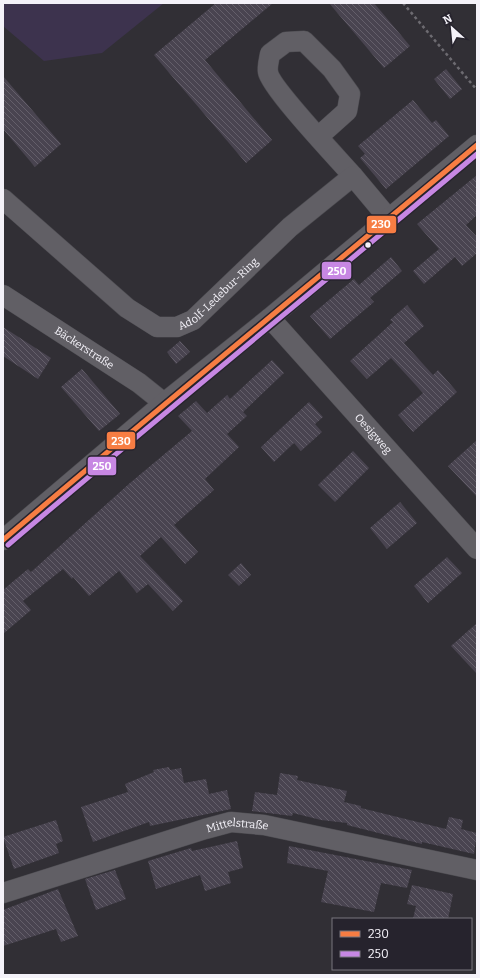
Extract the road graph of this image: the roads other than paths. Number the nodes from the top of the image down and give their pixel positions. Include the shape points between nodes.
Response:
1 (318, 136) junction
2 (477, 146) edge
3 (353, 176) junction
4 (3, 199) edge
5 (389, 219) junction
6 (3, 295) edge
7 (270, 318) junction
8 (164, 403) junction
9 (3, 540) edge
10 (477, 549) edge
11 (477, 870) edge
12 (3, 893) edge

1 - 1 street via 275,87 268,73 270,54 286,42 304,41 332,69 350,94 348,111
1 - 3 street
2 - 5 street
3 - 4 street, Adolf-Ledebur-Ring via 290,227 193,320 177,327 157,327 127,308
3 - 5 street
5 - 7 street
6 - 8 street, Bäckerstraße via 139,383
7 - 8 street
7 - 10 street, Oesigweg
8 - 9 street
11 - 12 street, Mittelstraße via 264,825 231,822

